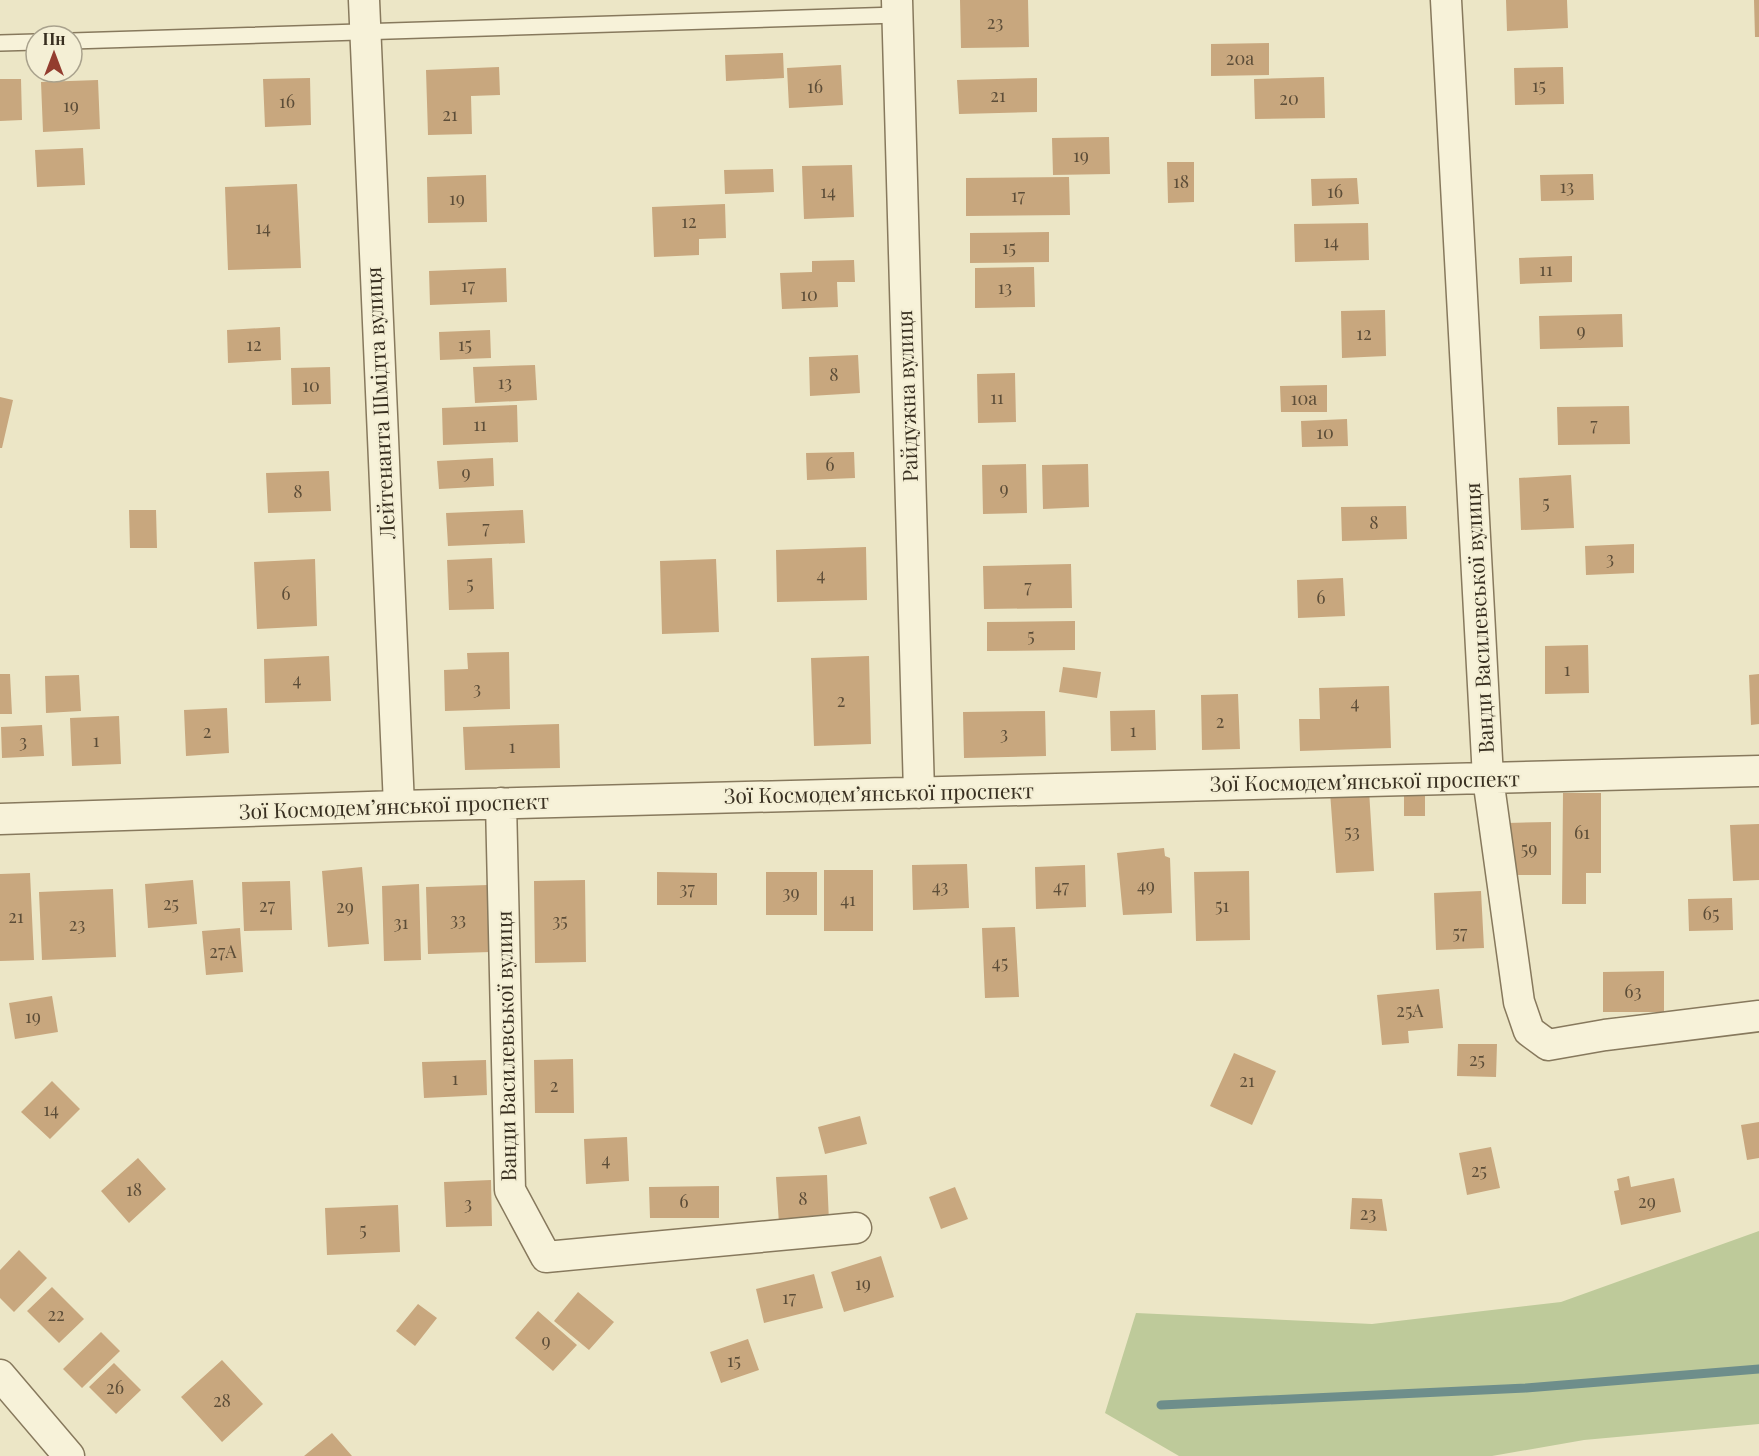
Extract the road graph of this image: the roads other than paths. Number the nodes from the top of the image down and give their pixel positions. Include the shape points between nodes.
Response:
1 (364, 0) edge
2 (1446, 0) edge
3 (897, 7) edge
4 (365, 32) junction
5 (84, 41) edge
6 (24, 42) edge
7 (0, 43) edge
8 (1759, 771) edge
9 (1488, 778) junction
10 (919, 793) junction
11 (501, 803) junction
12 (399, 806) junction
13 (0, 819) edge
14 (1759, 1016) edge
15 (856, 1228) dead end
16 (0, 1375) edge
17 (69, 1456) edge

1 - 4 street, Лейтенанта Шмідта вулиця
2 - 9 street, Ванди Василевської вулиця
3 - 4 lane
3 - 10 street, Райдужна вулиця
4 - 5 lane
4 - 12 street, Лейтенанта Шмідта вулиця
6 - 7 lane
8 - 9 street, Зої Космодем’янської проспект
9 - 10 street, Зої Космодем’янської проспект
9 - 14 street, Ванди Василевської вулиця via 1519,1002 1529,1031 1548,1045
10 - 11 street, Зої Космодем’янської проспект
11 - 12 street, Зої Космодем’янської проспект
11 - 15 street, Ванди Василевської вулиця via 510,1190 546,1257
12 - 13 street, Зої Космодем’янської проспект
16 - 17 street

